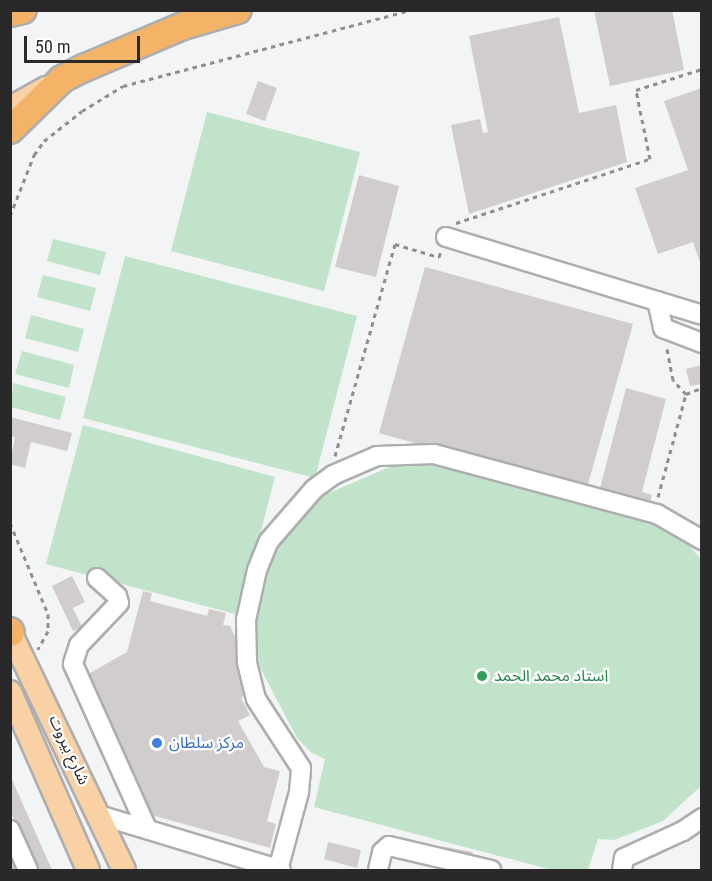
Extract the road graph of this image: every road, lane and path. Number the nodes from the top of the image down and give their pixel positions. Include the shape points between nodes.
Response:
1 (22, 10) edge
2 (238, 10) edge
3 (410, 10) edge
4 (10, 13) edge
5 (62, 79) junction
6 (10, 108) edge
7 (10, 130) edge
8 (10, 216) edge
9 (446, 237) dead end
10 (657, 301) junction
11 (702, 315) edge
12 (663, 328) junction
13 (702, 343) edge
14 (702, 388) edge
15 (686, 394) junction
16 (654, 514) junction
17 (10, 523) edge
18 (702, 540) edge
19 (97, 578) dead end
20 (11, 632) edge
21 (28, 663) junction
22 (10, 692) edge
23 (99, 815) junction
24 (702, 818) edge
25 (147, 829) junction
26 (10, 830) edge
27 (28, 870) edge
28 (88, 870) edge
29 (124, 870) edge
30 (275, 870) edge
31 (378, 870) edge
32 (491, 870) edge
33 (622, 870) edge

1 - 4 highway
2 - 5 highway via 157,36
3 - 8 path via 123,86 44,141 34,155
5 - 6 main road
5 - 7 highway
9 - 10 lane
10 - 11 lane
10 - 12 lane
12 - 13 lane
12 - 15 path via 673,380
14 - 15 path
15 - 16 path
16 - 18 lane
16 - 30 lane via 434,454 413,452 376,456 314,489 269,541 256,570 246,620 247,662 256,699 301,768 299,792
17 - 21 path via 48,614 48,631
19 - 25 lane via 117,596 118,603 79,645 73,664
20 - 21 main road, شارع بيروت
21 - 23 main road, شارع بيروت
22 - 28 main road, شارع بيروت
23 - 25 lane
23 - 29 main road, شارع بيروت
24 - 33 lane via 624,858
25 - 30 lane
26 - 27 lane
31 - 32 lane via 382,852 389,846

